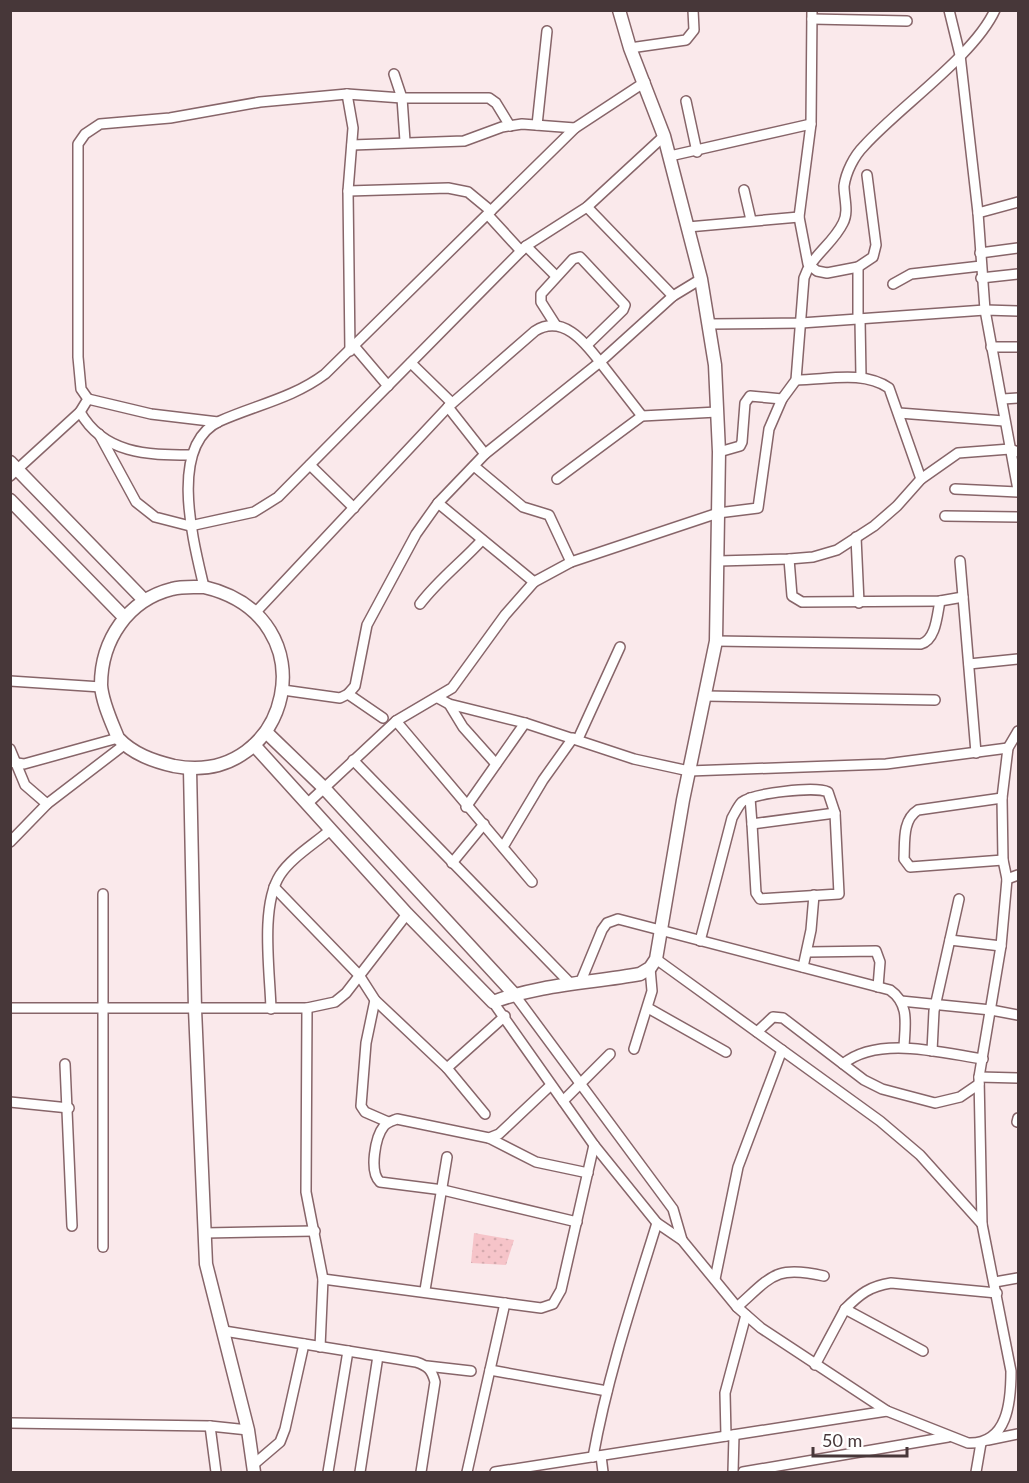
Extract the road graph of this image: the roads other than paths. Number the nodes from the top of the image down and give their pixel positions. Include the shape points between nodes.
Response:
1 (619, 10) edge
2 (693, 10) edge
3 (950, 10) edge
4 (994, 10) edge
5 (812, 15) edge
6 (907, 21) dead end
7 (547, 31) dead end
8 (630, 48) junction
9 (960, 55) junction
10 (394, 74) dead end
11 (645, 82) junction
12 (347, 94) junction
13 (402, 98) junction
14 (686, 100) dead end
15 (811, 124) junction
16 (537, 125) junction
17 (510, 126) junction
18 (575, 128) junction
19 (664, 136) junction
20 (405, 141) junction
21 (352, 145) junction
22 (698, 152) junction
23 (670, 156) junction
24 (867, 175) dead end
25 (744, 190) dead end
26 (348, 191) junction
27 (1018, 202) edge
28 (587, 207) junction
29 (489, 213) junction
30 (978, 213) junction
31 (799, 217) junction
32 (751, 220) junction
33 (688, 227) junction
34 (1018, 248) edge
35 (524, 249) junction
36 (980, 253) junction
37 (808, 264) junction
38 (981, 266) junction
39 (858, 267) junction
40 (1018, 274) edge
41 (556, 276) junction
42 (981, 278) junction
43 (701, 279) junction
44 (893, 285) dead end
45 (673, 296) junction
46 (985, 310) junction
47 (1018, 311) edge
48 (859, 319) junction
49 (801, 323) junction
50 (555, 324) junction
51 (710, 324) junction
52 (587, 345) junction
53 (991, 347) junction
54 (1018, 347) edge
55 (352, 349) junction
56 (600, 362) junction
57 (411, 363) junction
58 (861, 377) junction
59 (796, 380) junction
60 (388, 386) junction
61 (1018, 398) edge
62 (88, 399) junction
63 (782, 399) junction
64 (1003, 399) junction
65 (450, 405) junction
66 (717, 411) junction
67 (80, 412) junction
68 (899, 412) junction
69 (642, 416) junction
70 (1004, 421) junction
71 (218, 422) junction
72 (99, 435) junction
73 (1014, 450) edge
74 (719, 452) junction
75 (485, 454) junction
76 (190, 455) junction
77 (310, 465) junction
78 (474, 466) junction
79 (13, 469) edge
80 (557, 479) dead end
81 (921, 479) junction
82 (1017, 479) edge
83 (955, 489) dead end
84 (1018, 491) edge
85 (10, 500) edge
86 (438, 503) junction
87 (354, 508) junction
88 (718, 513) junction
89 (945, 516) dead end
90 (1018, 517) edge
91 (190, 526) junction
92 (856, 537) junction
93 (482, 540) junction
94 (789, 559) junction
95 (718, 561) junction
96 (960, 561) dead end
97 (571, 562) junction
98 (534, 582) junction
99 (204, 587) junction
100 (963, 597) junction
101 (144, 600) junction
102 (940, 601) junction
103 (859, 603) junction
104 (420, 604) dead end
105 (256, 612) junction
106 (124, 617) junction
107 (716, 640) junction
108 (620, 647) dead end
109 (1018, 659) edge
110 (969, 664) junction
111 (10, 681) edge
112 (101, 687) junction
113 (283, 690) junction
114 (348, 694) junction
115 (705, 696) junction
116 (438, 698) junction
117 (935, 700) dead end
118 (449, 704) junction
119 (383, 718) dead end
120 (396, 721) junction
121 (525, 723) junction
122 (1018, 731) edge
123 (266, 732) junction
124 (575, 738) junction
125 (121, 742) junction
126 (254, 745) junction
127 (1008, 748) junction
128 (10, 749) edge
129 (976, 753) junction
130 (353, 760) junction
131 (12, 762) edge
132 (496, 764) junction
133 (190, 769) junction
134 (689, 771) junction
135 (324, 788) junction
136 (750, 798) junction
137 (1002, 798) junction
138 (47, 804) junction
139 (307, 804) junction
140 (466, 807) junction
141 (835, 813) junction
142 (484, 824) junction
143 (752, 824) junction
144 (329, 831) junction
145 (10, 842) edge
146 (503, 847) junction
147 (1003, 860) junction
148 (452, 863) junction
149 (1018, 875) edge
150 (1007, 879) junction
151 (532, 882) dead end
152 (274, 887) junction
153 (103, 894) dead end
154 (814, 895) junction
155 (959, 899) dead end
156 (406, 914) junction
157 (660, 930) junction
158 (700, 940) junction
159 (950, 940) junction
160 (1001, 946) junction
161 (808, 952) junction
162 (653, 964) junction
163 (803, 967) junction
164 (359, 975) junction
165 (575, 982) junction
166 (878, 987) junction
167 (514, 994) junction
168 (375, 1000) junction
169 (901, 1000) junction
170 (493, 1002) junction
171 (935, 1006) junction
172 (10, 1008) edge
173 (104, 1008) junction
174 (307, 1008) junction
175 (648, 1008) junction
176 (195, 1009) junction
177 (271, 1009) junction
178 (991, 1010) junction
179 (1018, 1015) edge
180 (505, 1016) junction
181 (757, 1032) junction
182 (904, 1047) junction
183 (634, 1049) dead end
184 (782, 1050) junction
185 (932, 1051) junction
186 (726, 1052) dead end
187 (610, 1054) dead end
188 (983, 1059) junction
189 (65, 1064) dead end
190 (843, 1064) junction
191 (447, 1068) junction
192 (1018, 1078) edge
193 (979, 1081) junction
194 (581, 1083) junction
195 (551, 1085) junction
196 (563, 1101) junction
197 (10, 1102) edge
198 (69, 1108) junction
199 (484, 1114) dead end
200 (388, 1122) junction
201 (489, 1138) junction
202 (594, 1145) junction
203 (447, 1157) dead end
204 (588, 1173) junction
205 (443, 1190) junction
206 (577, 1222) junction
207 (657, 1223) junction
208 (982, 1224) junction
209 (72, 1226) dead end
210 (315, 1231) junction
211 (205, 1233) junction
212 (682, 1240) junction
213 (103, 1247) dead end
214 (824, 1276) dead end
215 (1018, 1278) edge
216 (323, 1279) junction
217 (715, 1280) junction
218 (995, 1282) junction
219 (425, 1290) junction
220 (997, 1293) junction
221 (505, 1303) junction
222 (737, 1307) junction
223 (845, 1309) junction
224 (746, 1315) junction
225 (224, 1331) junction
226 (304, 1344) junction
227 (320, 1347) junction
228 (348, 1351) junction
229 (923, 1351) dead end
230 (378, 1356) junction
231 (815, 1365) junction
232 (427, 1366) junction
233 (490, 1370) junction
234 (471, 1371) dead end
235 (607, 1391) junction
236 (887, 1411) junction
237 (1018, 1413) edge
238 (1007, 1415) junction
239 (10, 1423) edge
240 (210, 1426) junction
241 (248, 1430) junction
242 (1018, 1434) edge
243 (730, 1436) junction
244 (948, 1437) junction
245 (984, 1441) junction
246 (597, 1457) junction
247 (254, 1469) edge
248 (216, 1473) edge
249 (328, 1473) edge
250 (360, 1473) edge
251 (421, 1473) edge
252 (467, 1473) edge
253 (495, 1473) edge
254 (603, 1473) edge
255 (734, 1473) edge
256 (743, 1473) edge
257 (976, 1473) edge

1 - 8 street
2 - 8 street via 694,30 686,40
3 - 9 street
4 - 9 street
5 - 6 street
5 - 15 street
7 - 16 street
8 - 11 street
9 - 30 street
9 - 37 street via 863,146 844,185 844,222 830,243
10 - 13 street
11 - 18 street
11 - 19 street
12 - 13 street
12 - 21 street via 352,113
12 - 62 street via 100,124 85,134 78,144 78,357 81,389
13 - 17 street via 489,98
13 - 20 street
14 - 22 street
15 - 22 street
15 - 31 street
16 - 17 street
16 - 18 street
17 - 20 street via 464,141
18 - 29 street
19 - 23 street
19 - 28 street
20 - 21 street
21 - 26 street
22 - 23 street
23 - 33 street
24 - 39 street via 876,245 873,257
25 - 32 street
26 - 29 street via 448,188 468,192
26 - 55 street
27 - 30 street
28 - 35 street
28 - 45 street
29 - 35 street
29 - 55 street
30 - 36 street
31 - 32 street
31 - 37 street
32 - 33 street
33 - 43 street
34 - 36 street
35 - 41 street
35 - 57 street
36 - 38 street
37 - 39 street via 827,273
37 - 49 street via 802,288
38 - 42 street
38 - 44 street via 911,274
39 - 48 street
40 - 42 street
41 - 50 street via 540,298
41 - 52 street via 580,257 624,302 623,310
42 - 46 street
43 - 45 street
43 - 51 street
45 - 56 street
46 - 47 street
46 - 48 street
46 - 53 street
48 - 49 street
48 - 58 street
49 - 51 street
49 - 59 street
50 - 52 street
50 - 65 street via 545,324 535,331
51 - 66 street
52 - 56 street
53 - 54 street
53 - 64 street
55 - 60 street
55 - 71 street via 306,388
56 - 69 street
56 - 75 street
57 - 60 street
57 - 65 street
58 - 59 street
58 - 68 street via 889,388
59 - 63 street
60 - 77 street
61 - 64 street
62 - 67 street
62 - 71 street via 151,414
63 - 74 street via 750,396 740,446
63 - 88 street via 767,436 758,508
64 - 70 street
65 - 75 street
65 - 87 street
66 - 69 street
66 - 74 street
67 - 72 street
67 - 79 street
68 - 70 street
68 - 81 street
69 - 80 street
70 - 73 street
71 - 76 street via 203,432
72 - 76 street via 140,453
72 - 91 street via 145,512
73 - 81 street via 958,453
73 - 82 street
74 - 88 street
75 - 78 street
76 - 91 street
77 - 87 street
77 - 91 street via 278,497 255,512
78 - 86 street
78 - 97 street via 523,507 549,515
79 - 101 street
81 - 92 street via 897,506
82 - 84 street
83 - 84 street
85 - 106 street
86 - 93 street
86 - 114 street via 416,534 367,625 355,686
87 - 105 street
88 - 95 street
88 - 97 street
89 - 90 street
91 - 99 street
92 - 94 street via 813,557
92 - 103 street
93 - 98 street
93 - 104 street via 459,566 435,584
94 - 95 street
94 - 103 street via 792,597 796,601
95 - 107 street
96 - 100 street
97 - 98 street
98 - 116 street via 452,688
99 - 101 street via 173,588
99 - 105 street via 223,591
100 - 102 street
100 - 110 street
101 - 106 street
102 - 103 street
102 - 107 street via 932,636 921,644
105 - 113 street via 273,635 283,662
106 - 112 street via 105,650
107 - 115 street
108 - 124 street
109 - 110 street
110 - 129 street
111 - 112 street
112 - 125 street
113 - 114 street via 340,698
113 - 123 street
114 - 119 street
115 - 117 street
115 - 134 street
116 - 118 street
116 - 120 street
118 - 121 street
118 - 132 street via 463,727
120 - 130 street
120 - 140 street
121 - 124 street
121 - 132 street
122 - 127 street
123 - 126 street
123 - 135 street
124 - 134 street via 634,759
124 - 146 street via 543,780
125 - 131 street via 24,764
125 - 133 street via 160,763
125 - 138 street
126 - 133 street via 224,763
126 - 139 street
127 - 129 street
127 - 137 street
128 - 131 street
129 - 134 street via 886,764
130 - 135 street
130 - 148 street
131 - 138 street via 25,785
132 - 140 street
133 - 176 street
134 - 157 street
135 - 139 street
135 - 167 street
136 - 141 street via 820,789 831,797
136 - 143 street
136 - 158 street via 743,801 732,818
137 - 147 street
137 - 147 street via 918,810 907,821 904,859 910,867
138 - 145 street
139 - 144 street
140 - 142 street
141 - 143 street
141 - 154 street via 839,894
142 - 146 street
142 - 148 street
143 - 154 street via 760,899
144 - 152 street via 281,872
144 - 156 street
146 - 151 street
147 - 150 street
148 - 165 street
149 - 150 street
150 - 160 street
152 - 164 street
152 - 177 street via 269,913
153 - 173 street
154 - 161 street
155 - 159 street
156 - 164 street
156 - 170 street
157 - 158 street
157 - 162 street
157 - 165 street via 612,920 602,930
158 - 163 street
159 - 160 street
159 - 171 street
160 - 178 street
161 - 163 street
161 - 166 street via 876,951 880,962
162 - 165 street via 630,976
162 - 175 street
162 - 181 street
163 - 166 street
164 - 168 street
164 - 174 street via 335,1002
165 - 167 street
166 - 169 street via 890,990
167 - 170 street
167 - 194 street
168 - 191 street
168 - 200 street via 366,1043 361,1106 365,1112
169 - 171 street
169 - 182 street via 905,1009
170 - 180 street
171 - 178 street
171 - 185 street
172 - 173 street
173 - 176 street
173 - 213 street
174 - 177 street
174 - 210 street via 306,1192
175 - 183 street
175 - 186 street
176 - 177 street
176 - 211 street
178 - 179 street
178 - 188 street
180 - 191 street
180 - 195 street
181 - 184 street
181 - 190 street via 773,1017 783,1018
182 - 185 street
182 - 190 street via 856,1055
184 - 208 street via 920,1155
184 - 217 street via 738,1167
185 - 188 street
187 - 194 street
188 - 193 street
189 - 198 street
190 - 193 street via 882,1089 922,1101 946,1102
191 - 199 street
192 - 193 street
193 - 208 street
194 - 196 street
194 - 212 street via 673,1209
195 - 196 street
195 - 201 street via 500,1134
196 - 202 street
197 - 198 street
198 - 209 street
200 - 201 street via 397,1119
200 - 205 street via 382,1128 372,1168 375,1177 380,1182
201 - 204 street via 536,1162
202 - 204 street
202 - 207 street
203 - 205 street
204 - 206 street
205 - 206 street
205 - 219 street
206 - 221 street via 561,1290 553,1304 541,1308
207 - 212 street
207 - 235 street
208 - 218 street
210 - 211 street
210 - 216 street
211 - 225 street via 206,1264
212 - 217 street
214 - 222 street via 800,1271 772,1276
215 - 218 street
216 - 219 street
216 - 227 street
217 - 222 street
218 - 220 street
219 - 221 street
220 - 223 street via 891,1283 862,1292
220 - 238 street via 1011,1371
221 - 233 street
222 - 224 street
223 - 229 street
223 - 231 street
224 - 231 street
224 - 243 street via 725,1393
225 - 226 street
225 - 241 street
226 - 227 street
226 - 247 street via 285,1429 279,1442
227 - 228 street
228 - 230 street
228 - 249 street
230 - 232 street
230 - 250 street
231 - 236 street
232 - 234 street
232 - 251 street via 435,1383
233 - 235 street
233 - 252 street
235 - 246 street
236 - 243 street
236 - 244 street
237 - 238 street
238 - 245 street
239 - 240 street
240 - 241 street
240 - 248 street
241 - 247 street
242 - 245 street
243 - 246 street
243 - 255 street
244 - 245 street
244 - 256 street
245 - 257 street
246 - 253 street
246 - 254 street

